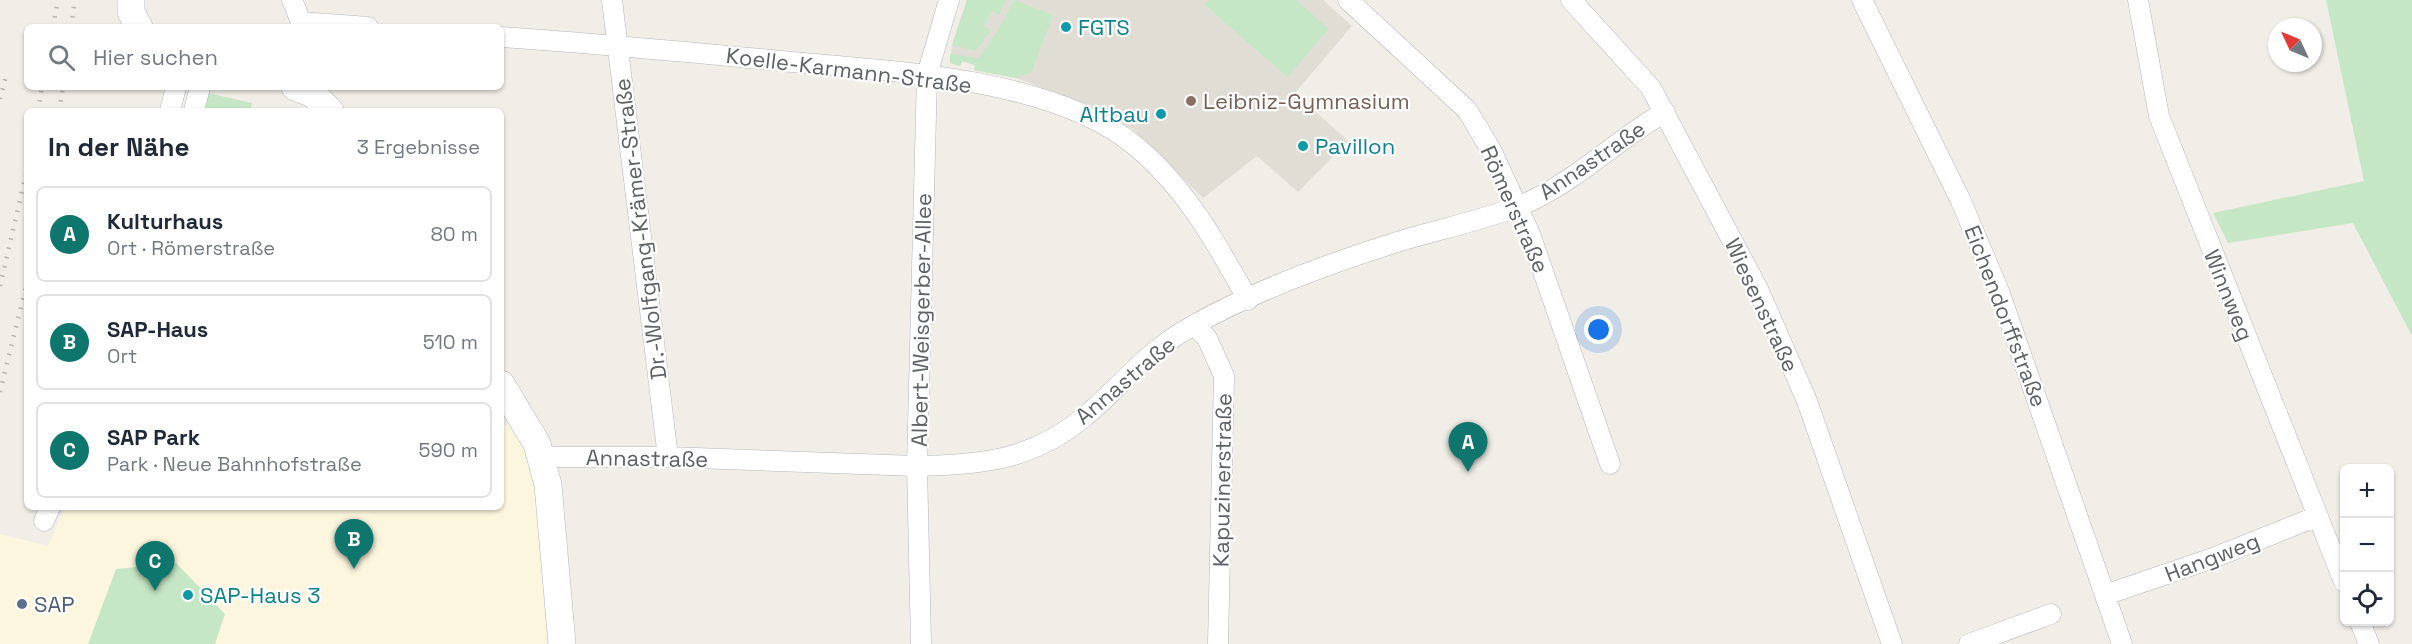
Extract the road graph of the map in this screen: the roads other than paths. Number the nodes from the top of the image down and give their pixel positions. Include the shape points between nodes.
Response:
1 (130, 0) edge
2 (292, 0) edge
3 (612, 0) edge
4 (949, 0) edge
5 (1348, 0) edge
6 (1571, 0) edge
7 (1862, 0) edge
8 (2138, 0) edge
9 (137, 24) edge
10 (302, 24) edge
11 (504, 37) edge
12 (618, 45) junction
13 (927, 75) junction
14 (175, 90) edge
15 (199, 90) edge
16 (171, 108) edge
17 (195, 108) edge
18 (1665, 112) junction
19 (1516, 207) junction
20 (1248, 300) junction
21 (1194, 325) junction
22 (504, 389) edge
23 (541, 457) junction
24 (668, 458) junction
25 (1610, 464) dead end
26 (917, 466) junction
27 (2318, 516) junction
28 (2340, 572) edge
29 (2105, 596) junction
30 (2051, 614) dead end
31 (2362, 626) edge
32 (562, 644) edge
33 (921, 644) edge
34 (1218, 644) edge
35 (1892, 644) edge
36 (1969, 644) edge
37 (2122, 644) edge
38 (2369, 644) edge

1 - 9 main road
2 - 10 street
3 - 12 street, Dr.-Wolfgang-Krämer-Straße
4 - 13 street, Albert-Weisgerber-Allee
5 - 19 street, Römerstraße via 1467,110 1491,150
6 - 18 street, Wiesenstraße via 1651,88
7 - 29 street, Eichendorffstraße via 1960,199 1999,291
8 - 27 street, Winnweg via 2159,116
11 - 12 street, Koelle-Karmann-Straße
12 - 13 street, Koelle-Karmann-Straße
12 - 24 street, Dr.-Wolfgang-Krämer-Straße
13 - 20 street, Koelle-Karmann-Straße via 1030,94 1100,123 1132,143 1196,209
13 - 26 street, Albert-Weisgerber-Allee
14 - 16 street
15 - 17 street
18 - 19 street, Annastraße via 1568,181
18 - 35 street, Wiesenstraße via 1758,289 1807,401
19 - 20 street, Annastraße via 1389,245
19 - 25 street, Römerstraße via 1530,234
20 - 21 street, Annastraße
21 - 26 street, Annastraße via 1144,359 1083,418 1038,446 1015,457
21 - 34 street, Kapuzinerstraße via 1207,338 1224,376
22 - 23 main road
23 - 24 street, Annastraße
23 - 32 main road via 548,486
24 - 26 street, Annastraße
26 - 33 street, Albert-Weisgerber-Allee
27 - 28 street, Winnweg
27 - 29 street, Hangweg
29 - 37 street, Eichendorffstraße
30 - 36 street
31 - 38 street

